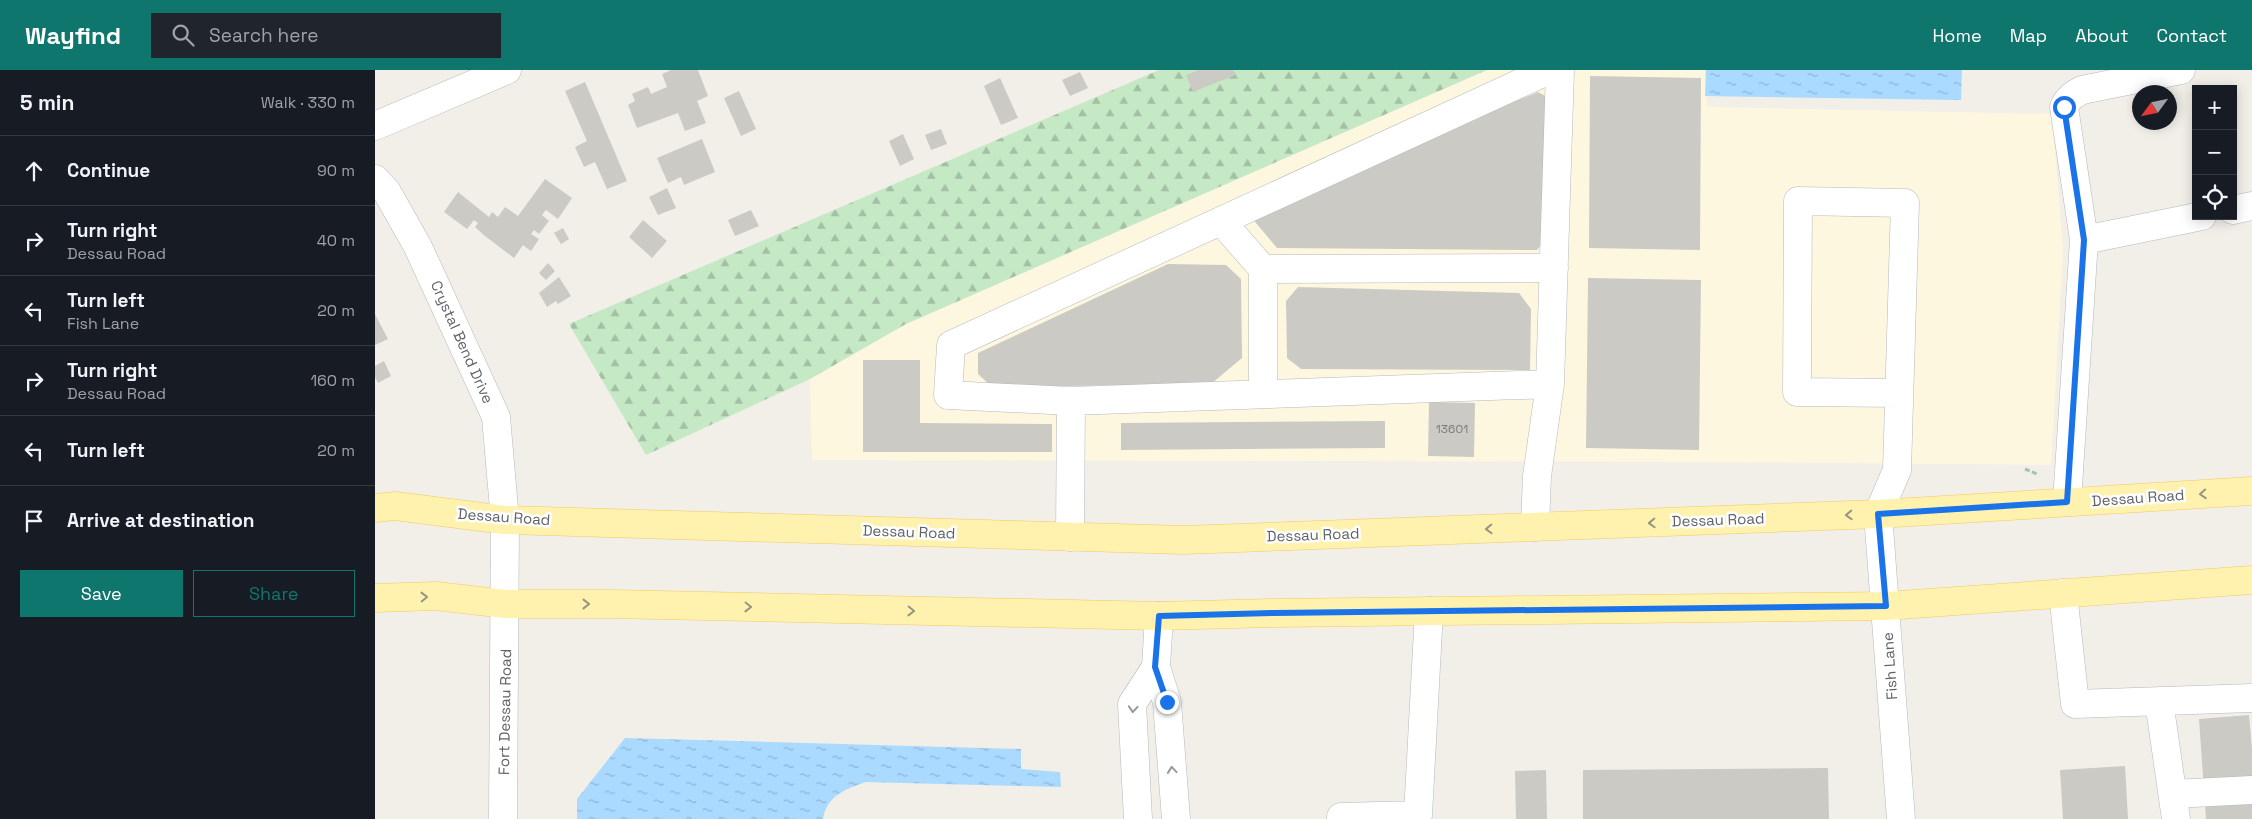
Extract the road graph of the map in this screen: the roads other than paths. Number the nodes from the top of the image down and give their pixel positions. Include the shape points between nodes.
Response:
1 (507, 70) edge
2 (1549, 70) edge
3 (1559, 70) edge
4 (2181, 70) edge
5 (375, 126) edge
6 (375, 179) edge
7 (2252, 206) edge
8 (2237, 209) edge
9 (2192, 218) edge
10 (1221, 220) junction
11 (2084, 240) junction
12 (1554, 268) junction
13 (1263, 269) junction
14 (1550, 384) junction
15 (1263, 393) junction
16 (1899, 393) junction
17 (1071, 401) junction
18 (2252, 491) edge
19 (2067, 502) junction
20 (375, 508) edge
21 (1878, 514) junction
22 (505, 520) junction
23 (1535, 527) junction
24 (1070, 537) junction
25 (2252, 580) edge
26 (2063, 593) junction
27 (375, 598) edge
28 (506, 604) junction
29 (1886, 606) junction
30 (1429, 611) junction
31 (1159, 616) junction
32 (1155, 667) junction
33 (2252, 698) edge
34 (2159, 701) junction
35 (2252, 790) edge
36 (2175, 807) edge
37 (1341, 816) dead end
38 (503, 819) edge
39 (1138, 819) edge
40 (1176, 819) edge
41 (1901, 819) edge

1 - 5 street
2 - 10 street
3 - 12 street
4 - 11 street via 2082,90 2066,101 2064,107
6 - 22 street, Crystal Bend Drive via 387,192 418,246 496,417
7 - 8 street
9 - 11 street
10 - 13 street
10 - 17 street via 951,345 948,395
11 - 19 street
12 - 13 street
12 - 14 street
13 - 15 street
14 - 15 street
14 - 23 street via 1537,476
15 - 17 street
16 - 16 street via 1905,203 1798,201 1797,392
16 - 21 street via 1897,470
17 - 24 street
18 -> 19 main road, Dessau Road
19 - 21 main road, Dessau Road
20 - 22 main road, Dessau Road via 395,506
21 -> 23 main road, Dessau Road
21 - 29 street, Fish Lane
22 - 24 main road, Dessau Road
22 - 28 street, Crystal Bend Drive
23 -> 24 main road, Dessau Road via 1184,540
25 - 26 main road
26 - 29 main road
26 - 34 street via 2075,704
27 -> 28 main road via 436,596
28 -> 31 main road
28 - 38 street, Fort Dessau Road
29 - 30 main road
29 - 41 street, Fish Lane
30 - 31 main road
30 - 37 street via 1418,815
31 - 32 street
32 -> 39 street via 1132,704
40 -> 32 street via 1167,702
33 - 34 street
34 - 36 street
35 - 36 street

